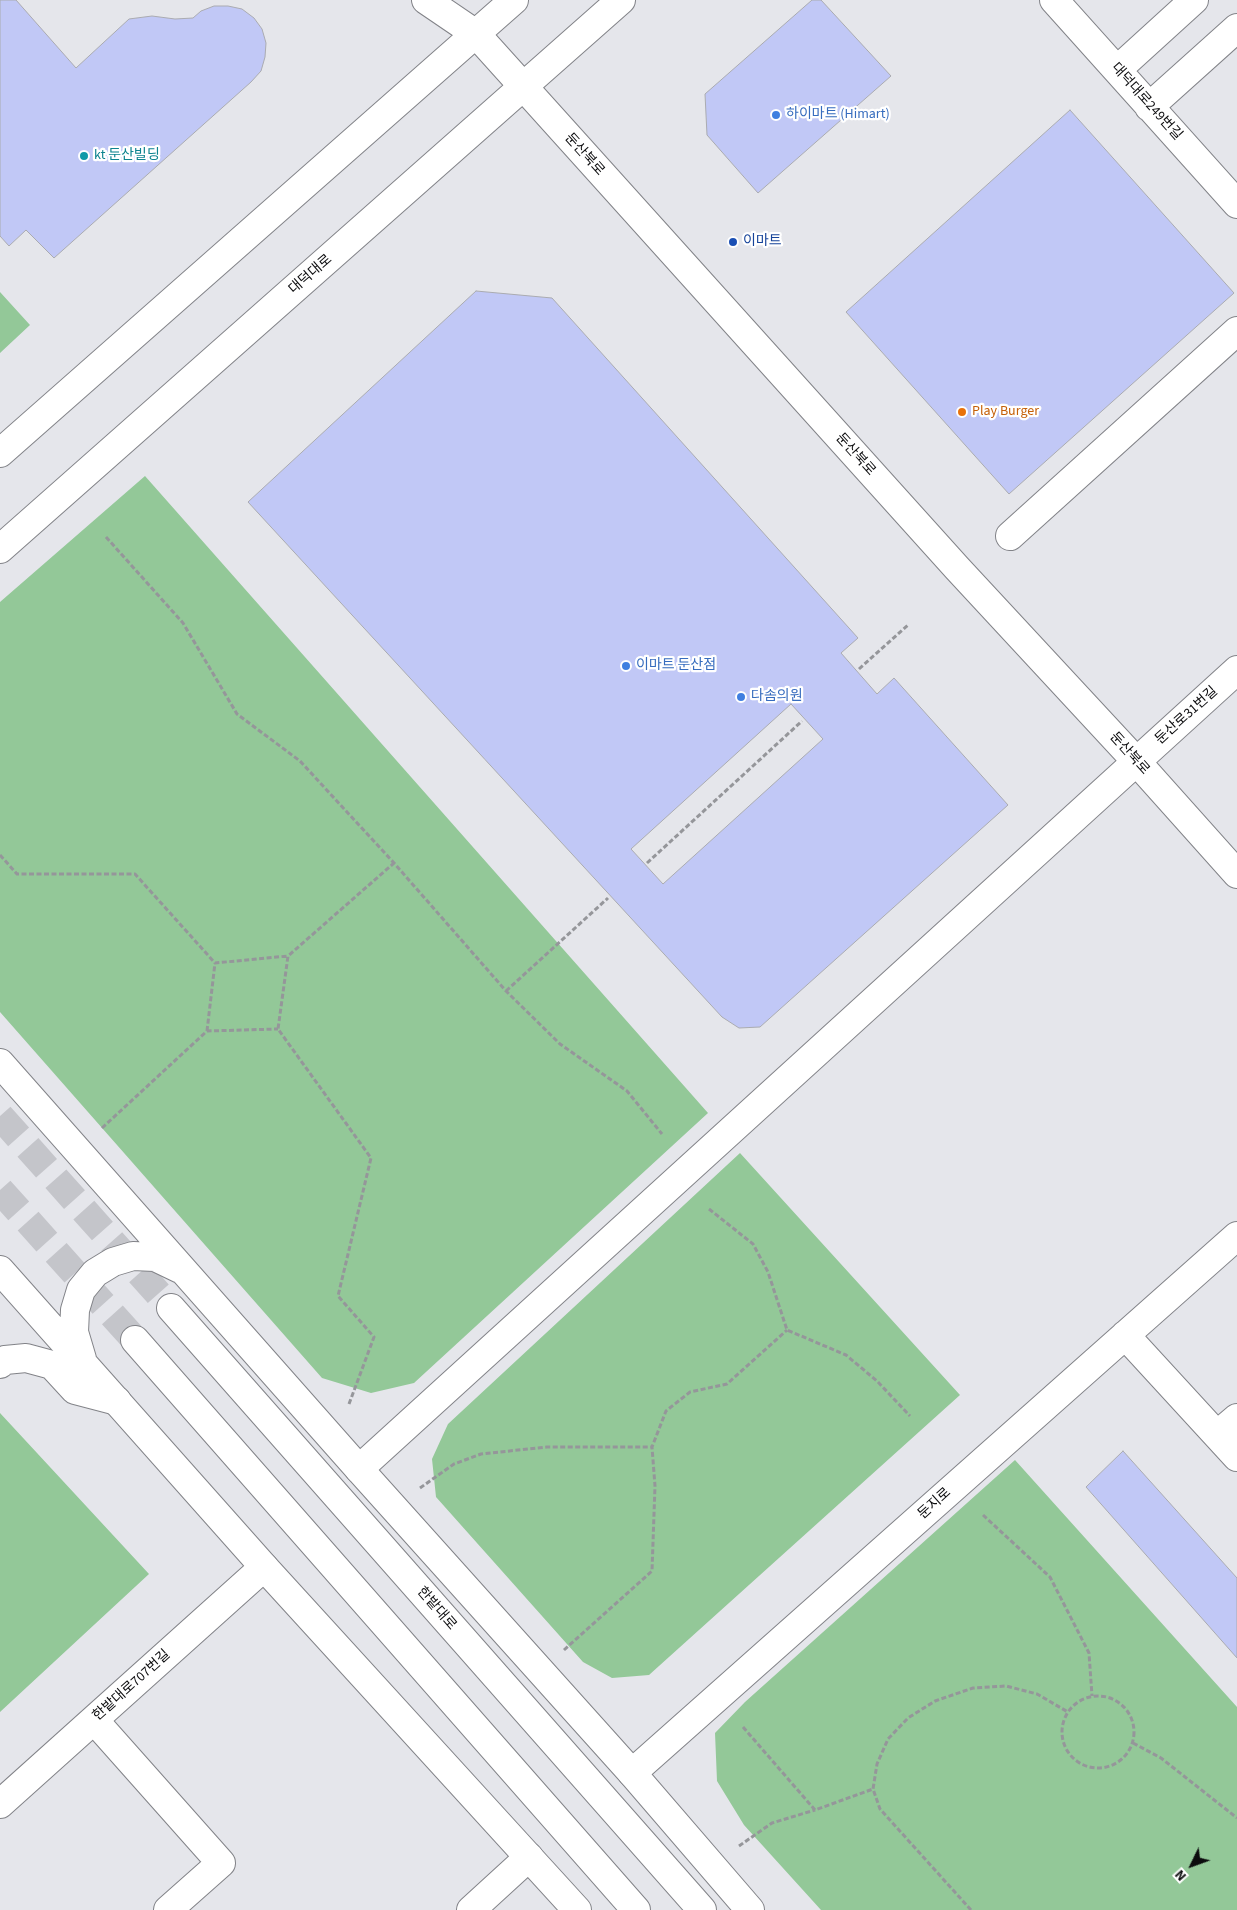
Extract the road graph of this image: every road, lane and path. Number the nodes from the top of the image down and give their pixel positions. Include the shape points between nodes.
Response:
1 (426, 0) edge
2 (460, 0) edge
3 (514, 0) edge
4 (621, 0) edge
5 (1054, 0) edge
6 (1194, 0) edge
7 (1237, 28) edge
8 (476, 34) junction
9 (1117, 70) junction
10 (523, 88) junction
11 (1150, 107) junction
12 (1237, 204) edge
13 (1237, 331) edge
14 (0, 453) edge
15 (1010, 536) dead end
16 (106, 537) dead end
17 (0, 549) edge
18 (908, 625) dead end
19 (859, 669) dead end
20 (1237, 670) edge
21 (802, 721) dead end
22 (1136, 761) junction
23 (0, 855) edge
24 (394, 863) junction
25 (646, 863) dead end
26 (1237, 874) edge
27 (608, 898) dead end
28 (288, 956) junction
29 (215, 963) junction
30 (506, 992) junction
31 (278, 1029) junction
32 (207, 1031) junction
33 (0, 1063) edge
34 (102, 1128) dead end
35 (662, 1134) dead end
36 (709, 1208) dead end
37 (1237, 1236) edge
38 (0, 1270) edge
39 (186, 1272) junction
40 (171, 1308) tunnel mouth
41 (786, 1330) junction
42 (1125, 1335) junction
43 (135, 1340) tunnel mouth
44 (84, 1363) junction
45 (0, 1364) edge
46 (118, 1401) junction
47 (348, 1404) dead end
48 (910, 1416) dead end
49 (1227, 1427) edge
50 (652, 1447) junction
51 (1237, 1457) edge
52 (359, 1470) junction
53 (415, 1492) dead end
54 (983, 1516) dead end
55 (264, 1567) junction
56 (562, 1653) dead end
57 (1092, 1696) junction
58 (1068, 1712) junction
59 (94, 1720) junction
60 (743, 1728) dead end
61 (1133, 1743) junction
62 (632, 1773) junction
63 (873, 1789) junction
64 (0, 1804) edge
65 (815, 1810) junction
66 (1237, 1818) edge
67 (739, 1846) dead end
68 (529, 1857) junction
69 (168, 1910) edge
70 (471, 1910) edge
71 (577, 1910) edge
72 (636, 1910) edge
73 (702, 1910) edge
74 (750, 1910) edge
75 (971, 1910) edge

1 - 8 main road, 둔산북로
2 - 8 main road, 둔산북로
3 - 8 main road
4 - 10 main road, 대덕대로
5 - 9 main road, 대덕대로249번길
6 - 9 main road
7 - 11 main road
8 - 10 main road, 둔산북로
8 - 14 main road
9 - 11 main road, 대덕대로249번길
10 - 17 main road, 대덕대로
10 - 22 main road, 둔산북로
11 - 12 main road, 대덕대로249번길
13 - 15 main road
16 - 24 path via 183,623 237,714 300,761
18 - 19 path
20 - 22 main road, 둔산로31번길
21 - 25 path
22 - 26 main road, 둔산북로
22 - 52 main road, 둔산로31번길
23 - 29 path via 17,874 135,874
24 - 28 path
24 - 30 path
27 - 30 path
28 - 29 path
28 - 31 path
29 - 32 path
30 - 35 path via 560,1044 627,1091
31 - 32 path
31 - 47 path via 372,1158 338,1296 374,1337
32 - 34 path
33 - 39 main road
36 - 41 path via 753,1244 768,1272
37 - 42 main road, 둔지로
38 - 44 main road
39 - 44 main road via 154,1257 133,1256 112,1262 95,1273 81,1290 75,1310 74,1332
39 - 52 main road
40 - 73 main road, 한밭대로
41 - 48 path via 846,1355 877,1381
41 - 50 path via 727,1384 690,1392 666,1411
42 - 49 main road
42 - 62 main road, 둔지로
43 - 72 main road
44 - 46 main road
45 - 46 main road via 5,1360 26,1358 52,1366 75,1390
46 - 55 main road
49 - 51 main road
50 - 53 path via 547,1447 481,1454 454,1464
50 - 56 path via 655,1486 652,1571
52 - 62 main road
54 - 57 path via 1050,1577 1089,1653
55 - 59 main road, 한밭대로707번길
55 - 68 main road
57 - 58 path via 1074,1704
57 - 61 path via 1116,1700 1126,1708 1135,1730
58 - 61 path via 1062,1723 1065,1748 1082,1766 1108,1768 1128,1754
58 - 63 path via 1037,1694 1006,1686 973,1688 936,1701 908,1718 888,1739 877,1764
59 - 64 main road, 한밭대로707번길
59 - 69 main road via 221,1863
60 - 65 path
61 - 66 path via 1161,1758
62 - 74 main road
63 - 65 path
63 - 75 path via 880,1808
65 - 67 path via 772,1823
68 - 70 main road
68 - 71 main road

